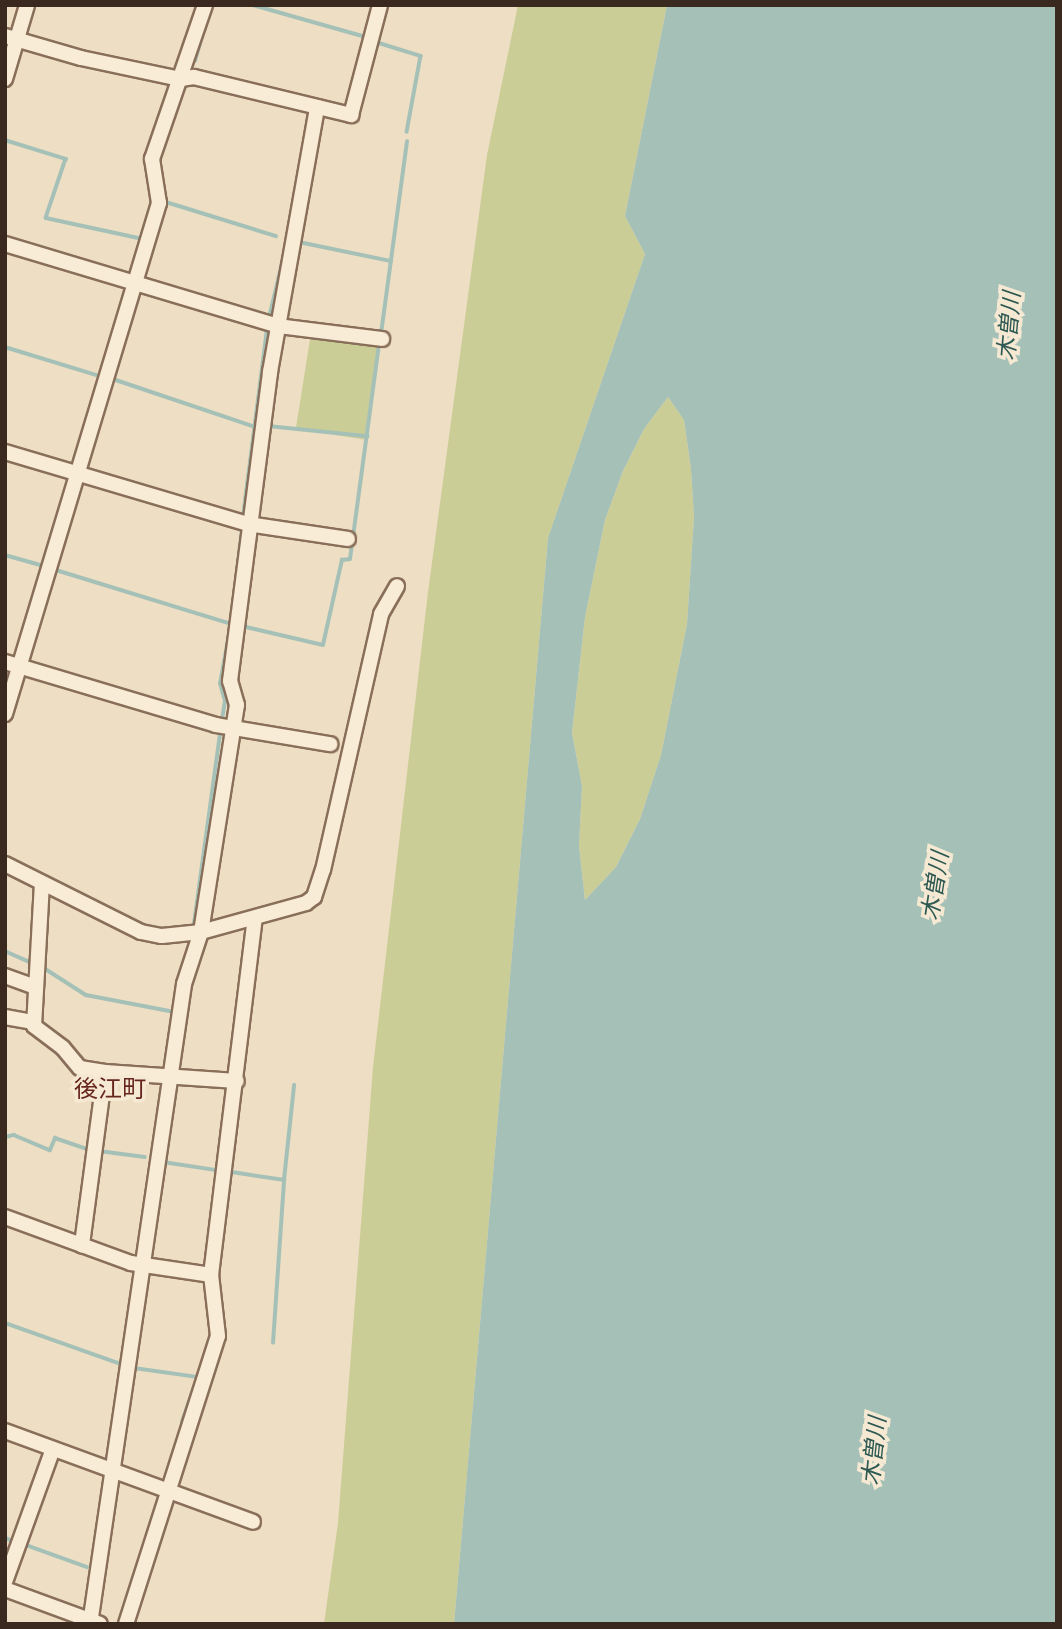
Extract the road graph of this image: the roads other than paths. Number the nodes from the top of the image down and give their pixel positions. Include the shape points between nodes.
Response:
1 (27, 5) edge
2 (205, 5) edge
3 (380, 5) edge
4 (11, 38) edge
5 (5, 79) edge
6 (181, 79) junction
7 (317, 107) junction
8 (5, 244) edge
9 (135, 283) junction
10 (278, 326) junction
11 (382, 339) dead end
12 (5, 452) edge
13 (77, 473) junction
14 (253, 525) junction
15 (348, 539) dead end
16 (397, 586) dead end
17 (12, 664) edge
18 (5, 714) edge
19 (227, 728) junction
20 (331, 744) dead end
21 (5, 864) edge
22 (42, 883) junction
23 (254, 919) junction
24 (201, 932) junction
25 (5, 976) edge
26 (35, 987) junction
27 (5, 1017) edge
28 (34, 1022) junction
29 (105, 1072) junction
30 (171, 1078) junction
31 (237, 1081) junction
32 (5, 1217) edge
33 (82, 1245) junction
34 (144, 1266) junction
35 (211, 1275) junction
36 (5, 1431) edge
37 (53, 1449) junction
38 (113, 1471) junction
39 (167, 1490) junction
40 (253, 1522) dead end
41 (5, 1582) edge
42 (5, 1588) edge
43 (94, 1623) edge
44 (126, 1624) edge

1 - 4 street
2 - 6 street
3 - 7 street via 351,115
4 - 5 street
4 - 6 street
6 - 7 street via 194,77
6 - 9 street via 152,159 159,203
7 - 10 street
8 - 9 street
9 - 10 street
9 - 13 street
10 - 11 street
10 - 14 street
12 - 13 street
13 - 14 street
13 - 17 street
14 - 15 street
14 - 19 street via 230,681 237,705
16 - 23 street via 381,614 318,888 306,904
17 - 18 street
17 - 19 street
19 - 20 street
19 - 24 street
21 - 22 street
22 - 24 street via 141,932 162,936
22 - 26 street
23 - 24 street
23 - 31 street
24 - 30 street via 184,984
25 - 26 street
26 - 28 street
27 - 28 street
28 - 29 street via 80,1068
29 - 30 street
29 - 33 street
30 - 31 street
30 - 34 street
31 - 35 street
32 - 33 street
33 - 34 street
34 - 35 street
34 - 38 street
35 - 39 street via 218,1336
36 - 37 street
37 - 38 street
37 - 41 street
38 - 39 street
38 - 43 street
39 - 40 street
39 - 44 street
42 - 43 street

